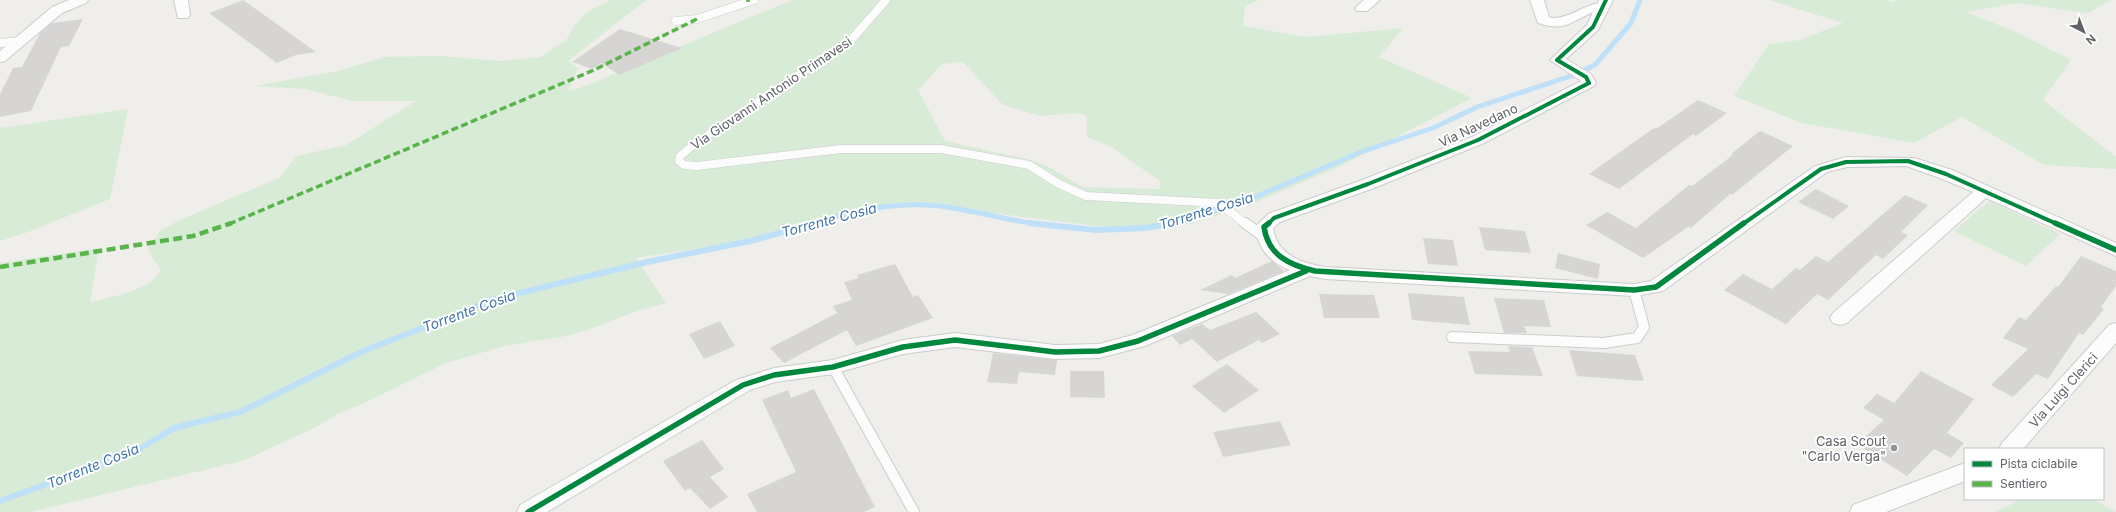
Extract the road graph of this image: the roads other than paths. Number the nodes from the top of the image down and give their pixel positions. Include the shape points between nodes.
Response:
1 (81, 0) edge
2 (181, 0) edge
3 (754, 0) edge
4 (886, 0) edge
5 (1537, 0) edge
6 (1604, 3) edge
7 (183, 15) dead end
8 (676, 21) dead end
9 (21, 42) junction
10 (0, 43) edge
11 (0, 58) edge
12 (1984, 190) junction
13 (1264, 232) junction
14 (2116, 250) edge
15 (1306, 271) junction
16 (1634, 290) junction
17 (1840, 318) dead end
18 (2116, 330) edge
19 (1452, 337) dead end
20 (833, 367) junction
21 (2011, 448) edge
22 (1964, 472) edge
23 (528, 512) edge
24 (914, 512) edge
25 (1861, 512) edge

1 - 9 street via 56,10
2 - 7 street
3 - 8 lane via 697,19
4 - 13 lane, Via Giovanni Antonio Primavesi via 851,40 696,144 680,156 679,161 684,165 697,166 841,150 941,149 1029,165 1059,184 1086,196 1220,203
5 - 6 street via 1543,20 1551,23 1562,23
6 - 13 street, Via Navedano via 1593,27 1557,60 1586,77 1589,83 1478,140 1274,218
9 - 10 lane
9 - 11 street
12 - 14 street
12 - 16 street via 1908,161 1846,162 1821,169 1656,287
12 - 17 street
13 - 15 street via 1271,249 1283,260
15 - 16 street
15 - 20 street via 1138,341 1099,351 1055,352 956,340 902,347
16 - 19 lane via 1644,327 1637,338 1604,343
18 - 21 street, Via Luigi Clerici
20 - 23 street via 774,375 743,385
20 - 24 lane
22 - 25 street

